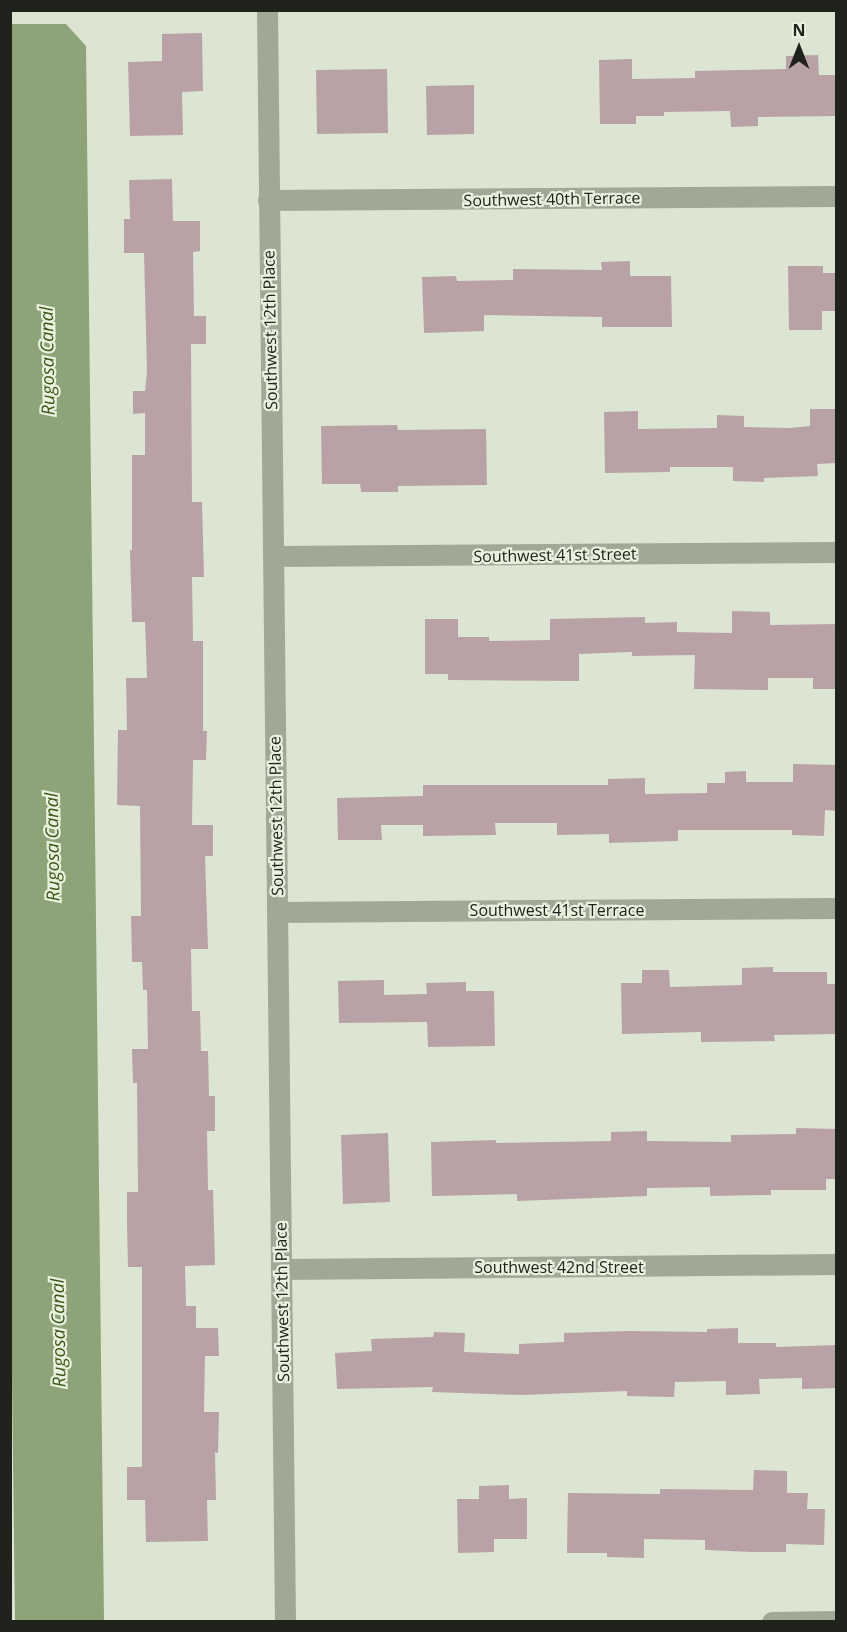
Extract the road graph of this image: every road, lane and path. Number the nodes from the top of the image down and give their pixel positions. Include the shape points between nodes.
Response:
1 (267, 10) edge
2 (837, 196) edge
3 (268, 200) junction
4 (837, 552) edge
5 (273, 556) junction
6 (837, 908) edge
7 (278, 912) junction
8 (837, 1264) edge
9 (281, 1269) junction
10 (837, 1621) edge
11 (285, 1622) edge
12 (772, 1622) edge

1 - 3 street, Southwest 12th Place
2 - 3 street, Southwest 40th Terrace
3 - 5 street, Southwest 12th Place
4 - 5 street, Southwest 41st Street
5 - 7 street, Southwest 12th Place
6 - 7 street, Southwest 41st Terrace
7 - 9 street, Southwest 12th Place
8 - 9 street, Southwest 42nd Street
9 - 11 street, Southwest 12th Place
10 - 12 street

